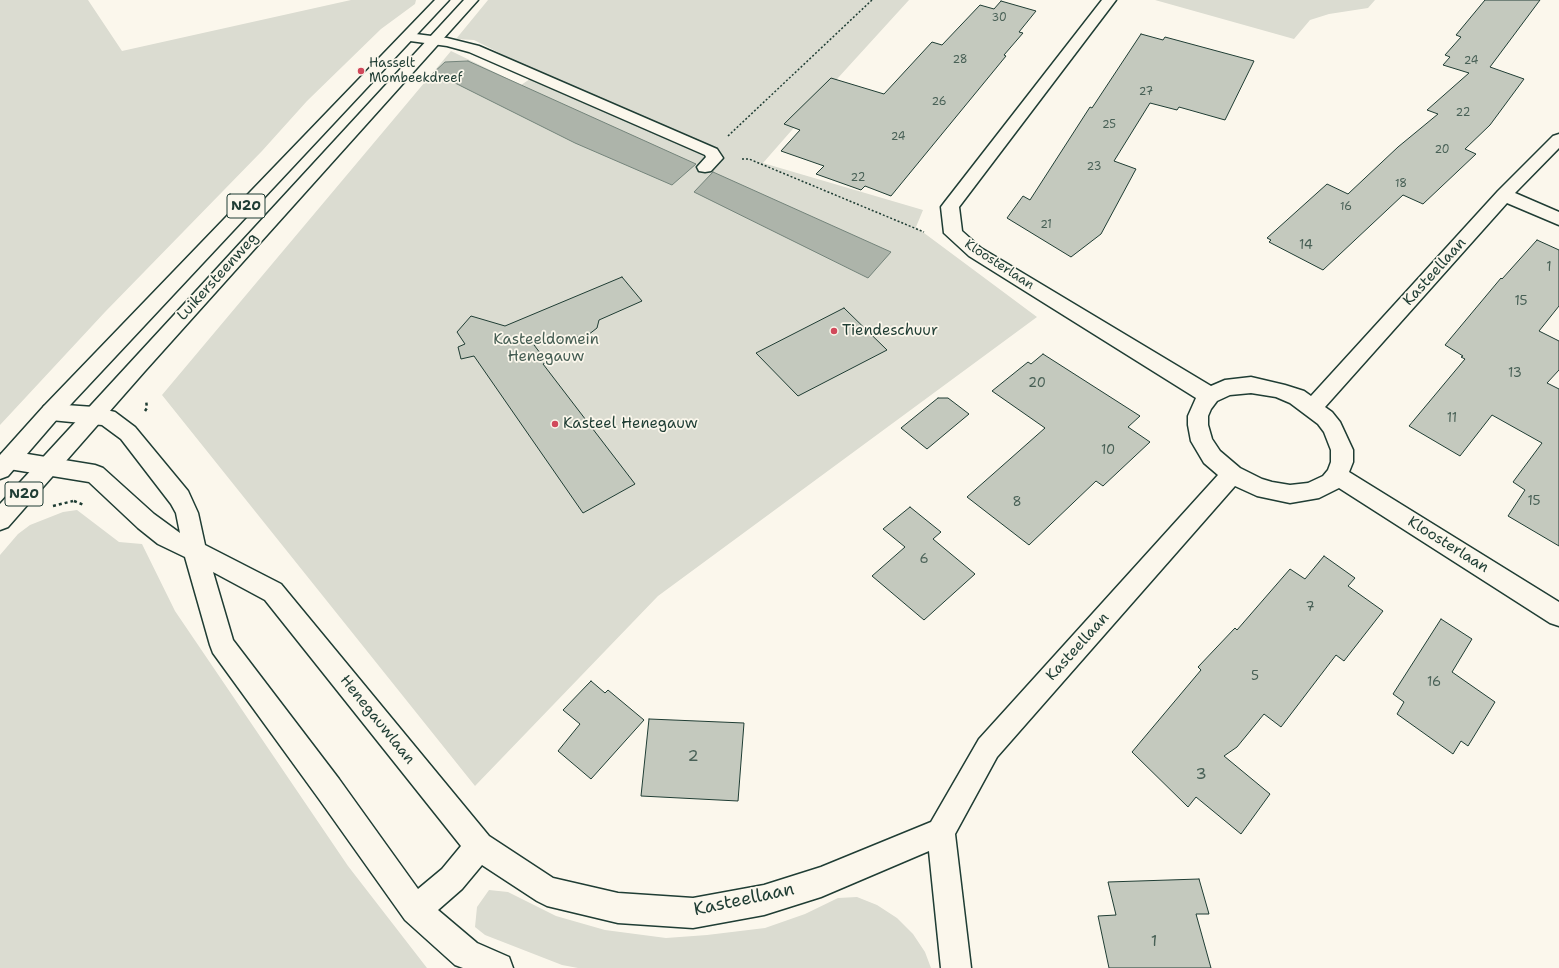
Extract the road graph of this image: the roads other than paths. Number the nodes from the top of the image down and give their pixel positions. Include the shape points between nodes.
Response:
1 (442, 0) edge
2 (471, 0) edge
3 (1109, 0) edge
4 (408, 37) junction
5 (434, 40) junction
6 (1559, 139) edge
7 (708, 160) road end
8 (1504, 195) junction
9 (1559, 219) edge
10 (1210, 396) junction
11 (1313, 408) junction
12 (51, 412) junction
13 (94, 415) junction
14 (4, 465) edge
15 (48, 467) junction
16 (1232, 474) junction
17 (1337, 475) junction
18 (0, 520) edge
19 (195, 551) junction
20 (1559, 616) edge
21 (941, 832) junction
22 (479, 846) junction
23 (415, 910) junction
24 (498, 968) edge
25 (956, 968) edge

1 - 4 street, Luikersteenweg / N20
2 - 5 street, Luikersteenweg / N20
3 - 10 street, Kloosterlaan via 950,207 952,233 975,252
4 - 5 street
4 - 12 street, Luikersteenweg / N20
5 - 7 street via 474,50
5 - 13 street, Luikersteenweg / N20
6 - 8 street, Kasteellaan
8 - 9 street
8 - 11 street, Kasteellaan
10 - 11 street via 1225,388 1251,385 1297,397
10 - 16 street via 1202,405 1198,416 1202,441 1212,456
11 - 17 street via 1325,418 1339,438 1342,462
12 - 13 street
12 - 14 street, Luikersteenweg / N20
13 - 15 street, Luikersteenweg / N20
13 - 19 street via 108,418 128,433 180,498 187,514
14 - 15 street, Henegauwlaan
15 - 18 street, Luikersteenweg / N20
15 - 19 street, Henegauwlaan via 95,474 166,537
16 - 17 street via 1257,487 1290,494 1319,489
16 - 21 street, Kasteellaan via 988,748
17 - 20 street, Kloosterlaan
19 - 22 street, Henegauwlaan via 273,592
19 - 23 street via 222,645
21 - 22 street, Kasteellaan via 821,882 764,900 693,913 618,908 547,891
21 - 25 street
22 - 23 street via 452,879
23 - 24 street via 466,954

